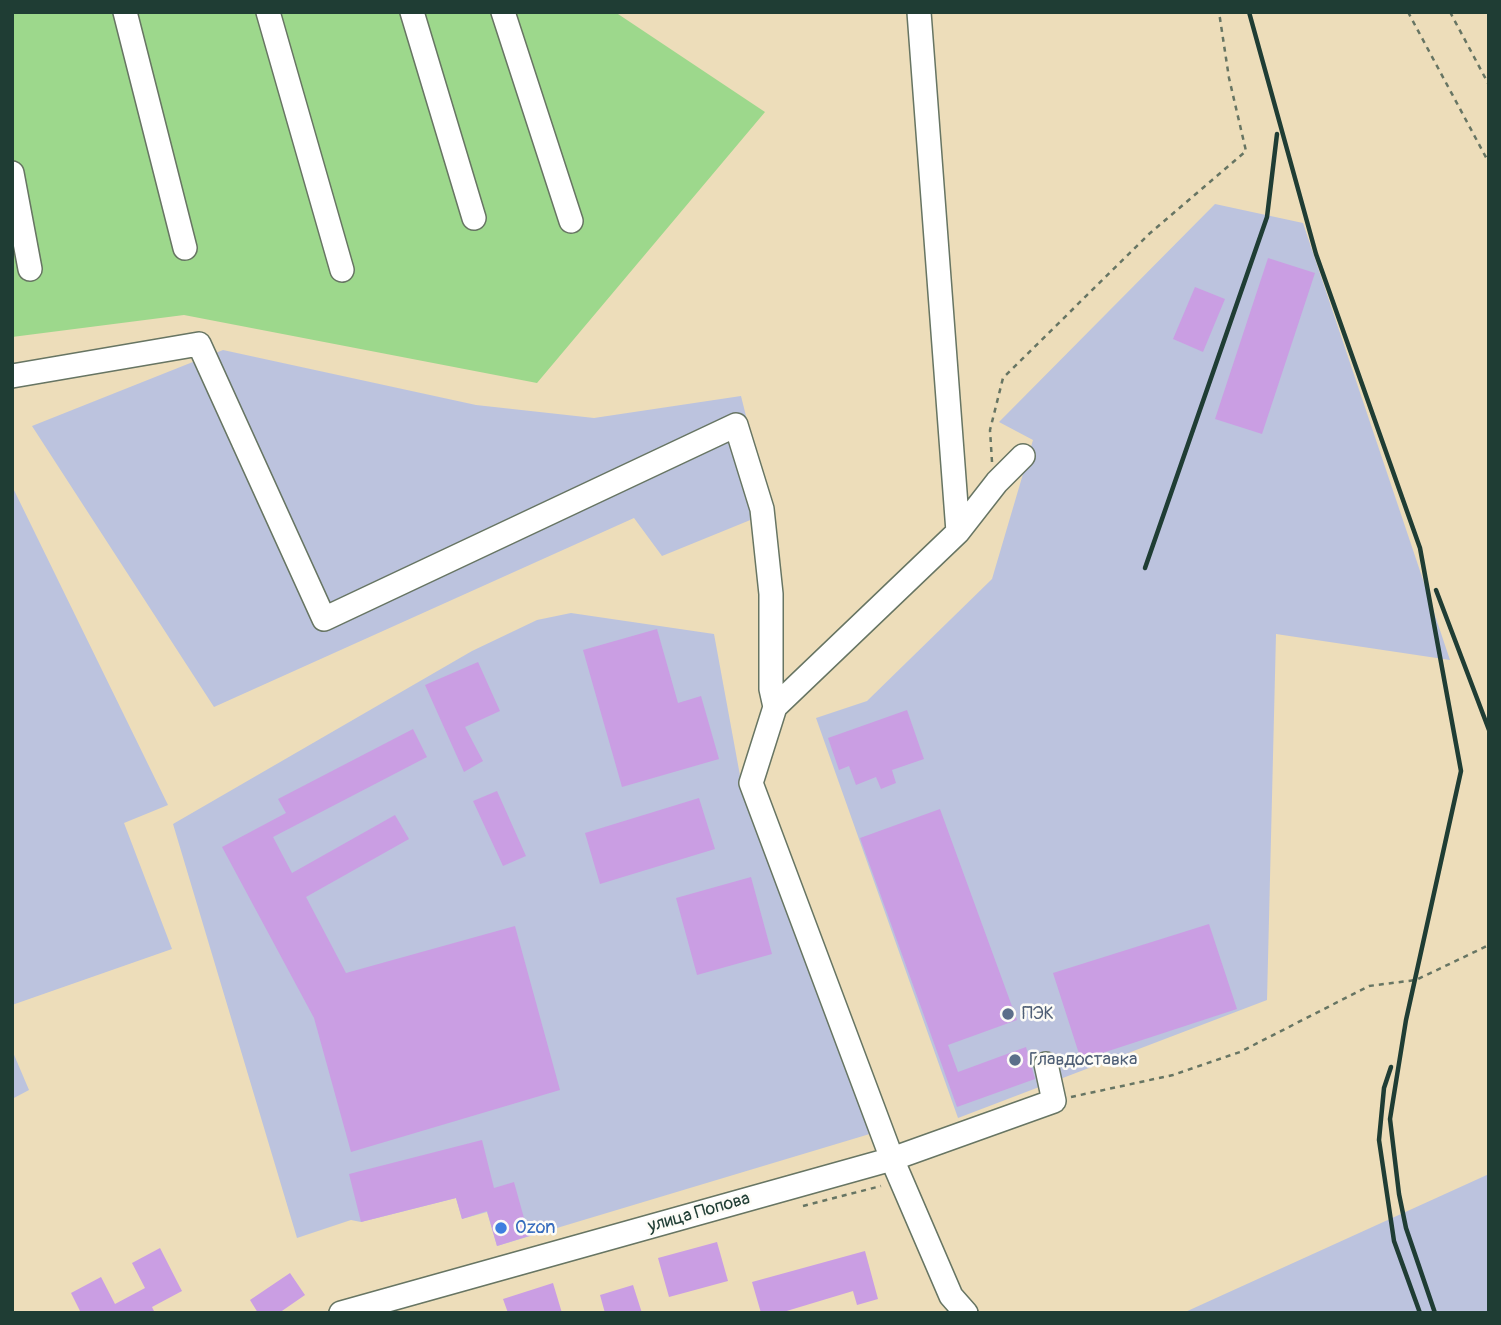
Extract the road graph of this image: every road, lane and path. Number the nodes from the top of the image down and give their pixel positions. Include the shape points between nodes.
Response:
1 (125, 12) edge
2 (268, 12) edge
3 (412, 12) edge
4 (503, 12) edge
5 (919, 12) edge
6 (1219, 12) edge
7 (1408, 12) edge
8 (1450, 12) edge
9 (1489, 85) edge
10 (1489, 163) edge
11 (12, 173) edge
12 (474, 218) dead end
13 (571, 221) dead end
14 (186, 248) dead end
15 (30, 269) dead end
16 (342, 270) dead end
17 (12, 376) edge
18 (1023, 456) dead end
19 (997, 482) junction
20 (958, 532) junction
21 (775, 707) junction
22 (1489, 945) edge
23 (1046, 1064) dead end
24 (1054, 1101) junction
25 (892, 1159) junction
26 (341, 1313) edge
27 (966, 1313) edge

1 - 14 street
2 - 16 street
3 - 12 street
4 - 13 street
5 - 20 street
6 - 19 path via 1246,150 1149,234 1003,378 990,430
7 - 10 path
8 - 9 path
11 - 15 street
17 - 21 street via 199,344 324,619 737,425 762,509
18 - 19 street
19 - 20 street
20 - 21 street
21 - 25 street via 751,783
22 - 24 path via 1416,980 1369,986 1240,1052 1173,1075
23 - 24 street
24 - 25 street, улица Попова
25 - 26 street, улица Попова
25 - 27 street via 951,1296

